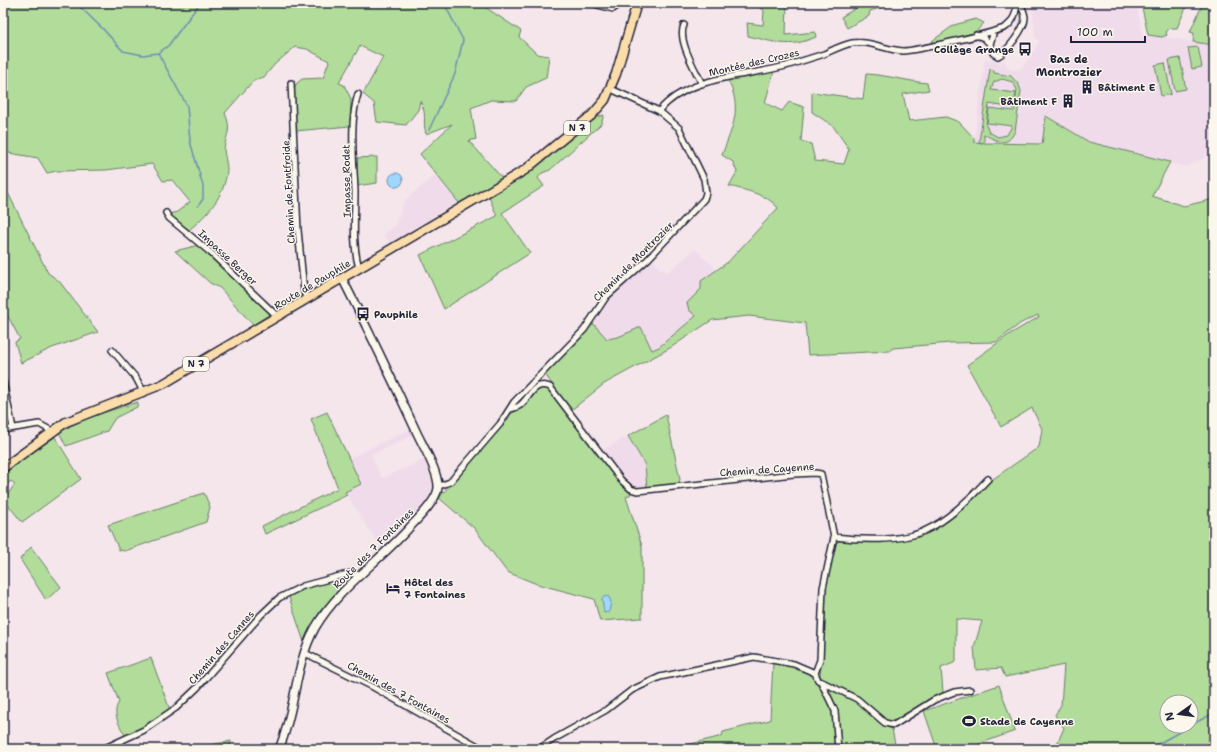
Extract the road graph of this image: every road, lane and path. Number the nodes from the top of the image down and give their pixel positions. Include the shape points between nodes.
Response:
1 (590, 3) edge
2 (622, 3) edge
3 (637, 3) edge
4 (1017, 3) edge
5 (1020, 3) edge
6 (684, 24) dead end
7 (994, 31) junction
8 (975, 35) junction
9 (990, 44) junction
10 (291, 83) dead end
11 (702, 84) junction
12 (611, 89) junction
13 (358, 94) dead end
14 (660, 110) junction
15 (166, 213) dead end
16 (359, 268) junction
17 (342, 278) junction
18 (306, 299) junction
19 (277, 316) junction
20 (112, 350) dead end
21 (3, 381) edge
22 (144, 393) junction
23 (510, 409) junction
24 (13, 428) junction
25 (3, 430) edge
26 (52, 432) junction
27 (3, 468) edge
28 (988, 479) dead end
29 (438, 486) junction
30 (834, 538) junction
31 (359, 575) junction
32 (305, 653) junction
33 (815, 673) junction
34 (822, 684) junction
35 (970, 690) dead end
36 (103, 749) edge
37 (279, 749) edge
38 (483, 749) edge
39 (539, 749) edge
40 (838, 749) edge

1 - 2 street via 613,9
3 - 12 main road, N 7
4 - 7 street, Montée des Crozes via 1013,20 1003,29
5 - 9 street via 1025,18 1018,35 998,56 993,53
6 - 11 street via 682,30 686,47
7 - 8 street, Montée des Crozes
7 - 9 street
8 - 9 street via 984,38
8 - 11 street, Montée des Crozes via 909,51 868,43 852,43 774,69 722,77
10 - 18 street, Chemin de Fontfroide via 298,230
11 - 14 street, Montée des Crozes via 669,101
12 - 14 street, Chemin de Montrozier
12 - 16 main road, Route de Pauphile / N 7 via 592,114 525,170
13 - 16 street, Impasse Rodet via 354,126 355,229
14 - 23 street, Chemin de Montrozier via 679,128 702,172 706,186 704,199 648,259 606,297 584,330
15 - 19 street, Impasse Berger
16 - 17 main road, Route de Pauphile / N 7
17 - 18 main road, Route de Pauphile / N 7
17 - 29 street via 421,441
18 - 19 main road, Route de Pauphile / N 7
19 - 22 main road, Route de Pauphile / N 7
20 - 22 street via 136,378
21 - 24 street
22 - 26 main road, Route de Pauphile / N 7 via 83,414
23 - 29 street, Chemin de Montrozier via 450,482
23 - 30 street, Chemin de Cayenne via 520,405 538,386 550,387 621,480 631,489 638,491 794,474 821,474
24 - 25 street
24 - 26 street via 39,424
26 - 27 main road, Route de Pauphile / N 7
28 - 30 street via 947,516 925,531 897,537
29 - 31 street, Route des 7 Fontaines via 436,496 410,528
30 - 33 street, Chemin de Cayenne via 823,588 820,660
31 - 32 street, Route des 7 Fontaines via 323,616 310,638
31 - 36 street, Chemin des Cannes via 351,573 286,593 261,615 197,688 176,708 144,730
32 - 37 street, Route des 7 Fontaines via 296,679 288,726
32 - 38 street, Chemin des 7 Fontaines via 373,687
33 - 34 street
33 - 39 street via 794,664 754,658 660,677 632,690 606,710
34 - 35 street via 850,694 885,723 894,726 934,700 954,692
34 - 40 street via 835,711

